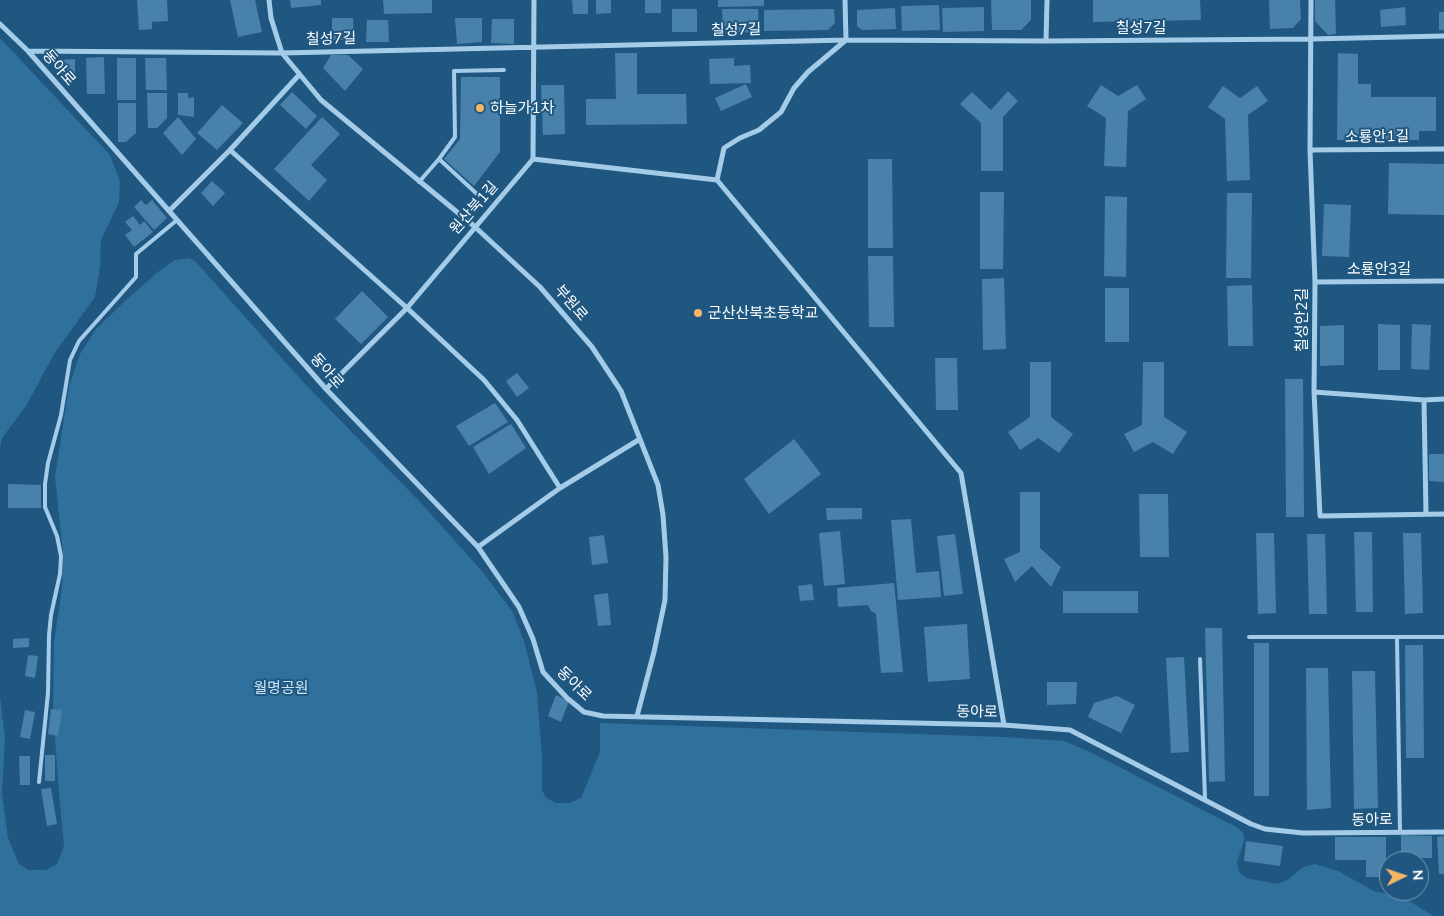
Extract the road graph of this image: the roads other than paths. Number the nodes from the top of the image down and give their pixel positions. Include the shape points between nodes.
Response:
1 (270, 0) edge
2 (534, 0) edge
3 (845, 0) edge
4 (1048, 0) edge
5 (1311, 0) edge
6 (0, 24) edge
7 (1444, 36) edge
8 (1311, 39) junction
9 (846, 40) junction
10 (1046, 41) junction
11 (535, 46) junction
12 (28, 52) junction
13 (282, 53) junction
14 (504, 70) dead end
15 (299, 75) junction
16 (1444, 149) edge
17 (230, 150) junction
18 (1310, 150) junction
19 (439, 159) junction
20 (533, 159) junction
21 (717, 180) junction
22 (419, 182) junction
23 (477, 194) dead end
24 (169, 211) junction
25 (177, 220) junction
26 (474, 226) junction
27 (1444, 281) edge
28 (1315, 282) junction
29 (407, 308) junction
30 (326, 389) junction
31 (1314, 392) junction
32 (1444, 399) edge
33 (1424, 400) junction
34 (640, 439) junction
35 (560, 488) junction
36 (1426, 514) junction
37 (1444, 514) edge
38 (478, 547) junction
39 (1249, 637) dead end
40 (1397, 637) junction
41 (1444, 637) edge
42 (1200, 658) dead end
43 (637, 716) junction
44 (1004, 725) junction
45 (39, 782) dead end
46 (1205, 799) junction
47 (1400, 832) junction
48 (1444, 832) edge

1 - 13 street, 부원로 via 271,18
2 - 11 street
3 - 9 street
4 - 10 street
5 - 8 street, 칠성안2길
6 - 12 street, 동아로
7 - 8 street, 칠성7길
8 - 10 street, 칠성7길
8 - 18 street, 칠성안2길
9 - 10 street, 칠성7길
9 - 11 street, 칠성7길
9 - 21 street via 808,72 794,88 781,112 759,130 724,148
11 - 13 street, 칠성7길
11 - 20 street
12 - 13 street, 칠성7길
12 - 24 street, 동아로
13 - 15 street, 부원로
14 - 19 lane via 454,71 455,137
15 - 17 street
15 - 22 street, 부원로 via 321,100
16 - 18 street, 소룡안1길
17 - 24 street
17 - 29 street
18 - 28 street, 칠성안2길
19 - 22 lane
19 - 23 lane
20 - 21 street
20 - 26 street, 원산북1길
21 - 44 street via 961,473
22 - 26 street, 부원로
24 - 25 street, 동아로
25 - 30 street, 동아로
25 - 45 lane via 136,254 136,277 79,341 70,360 45,484 45,507 61,556 49,635 48,693
26 - 29 street, 원산북1길
26 - 34 street, 부원로 via 540,287 592,347 621,391
27 - 28 street, 소룡안3길
28 - 31 street, 칠성안2길
29 - 30 street, 원산북1길
29 - 35 street via 484,380 517,420
30 - 38 street, 동아로
31 - 33 street
31 - 36 street, 칠성안2길 via 1320,516
32 - 33 street
33 - 36 street
34 - 35 street
34 - 43 street, 부원로 via 658,485 664,515 666,564 665,600
35 - 38 street
36 - 37 street, 칠성안2길
38 - 43 street, 동아로 via 519,607 543,672 567,698 584,712 603,716
39 - 40 lane
40 - 41 lane
40 - 47 lane
42 - 46 lane
43 - 44 street, 동아로
44 - 46 street, 동아로 via 1070,730
46 - 47 street, 동아로 via 1265,829 1303,833
47 - 48 street, 동아로

